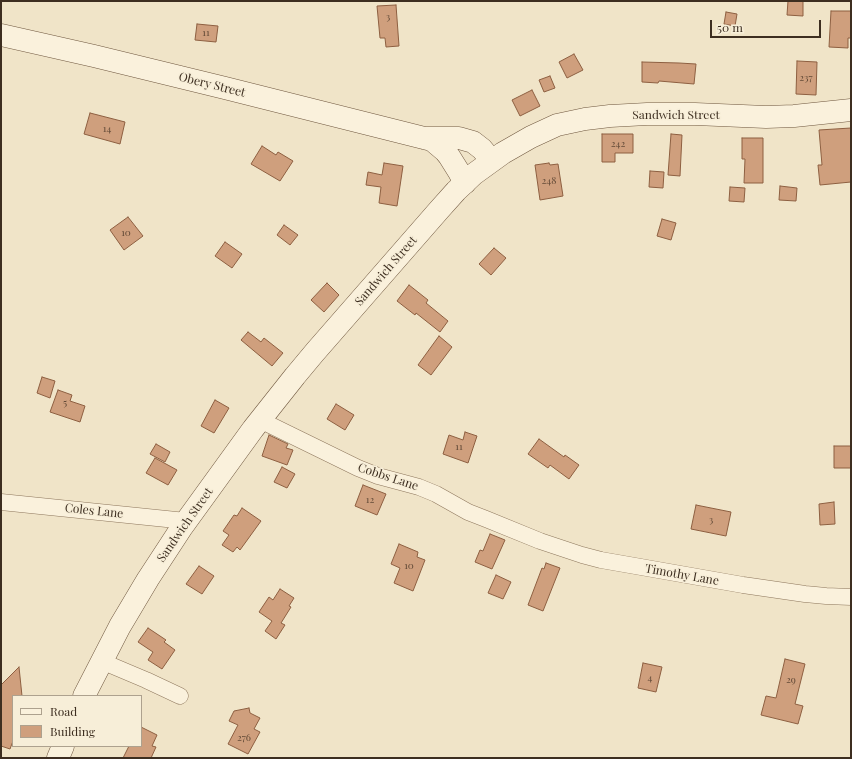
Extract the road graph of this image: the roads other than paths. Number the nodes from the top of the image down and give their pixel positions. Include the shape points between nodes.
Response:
1 (1, 35) edge
2 (851, 110) edge
3 (423, 138) junction
4 (492, 161) junction
5 (465, 183) junction
6 (260, 420) junction
7 (1, 502) edge
8 (186, 521) junction
9 (517, 532) joint
10 (851, 597) edge
11 (101, 661) junction
12 (84, 695) edge
13 (180, 696) dead end
14 (63, 747) edge
15 (58, 758) edge

1 - 3 main road, Obery Street
2 - 4 main road, Sandwich Street via 766,117 665,114 597,117 566,123 544,131
3 - 4 main road, Obery Street via 460,138 473,142
3 - 5 main road, Obery Street via 432,140 445,151
4 - 5 main road, Sandwich Street
5 - 6 main road, Sandwich Street via 315,352
6 - 8 main road, Sandwich Street
6 - 9 street, Cobbs Lane via 358,468 419,487 468,512
7 - 8 street, Coles Lane
8 - 11 main road, Sandwich Street via 138,595
9 - 10 street, Timothy Lane via 561,549 602,560 764,588 812,595
11 - 12 main road, Sandwich Street
11 - 13 street
14 - 15 main road

